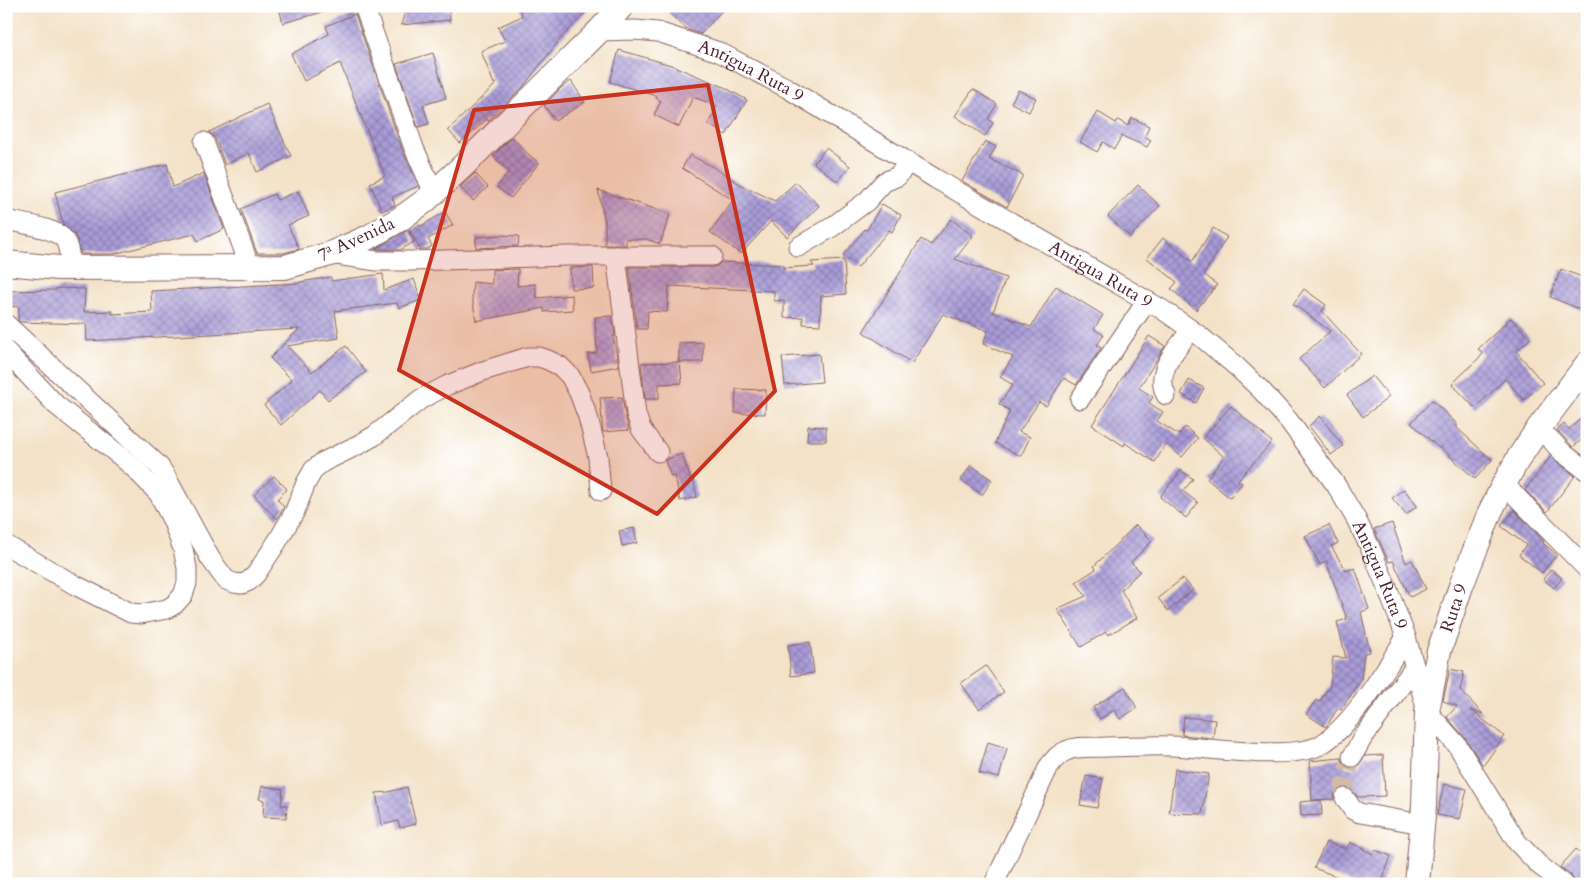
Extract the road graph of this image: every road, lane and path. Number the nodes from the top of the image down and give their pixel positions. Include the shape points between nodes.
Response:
1 (364, 6) edge
2 (622, 6) edge
3 (599, 31) junction
4 (204, 142) dead end
5 (908, 162) junction
6 (434, 193) junction
7 (6, 220) edge
8 (798, 248) dead end
9 (330, 254) junction
10 (616, 256) junction
11 (712, 256) dead end
12 (6, 263) edge
13 (71, 267) junction
14 (250, 267) junction
15 (1147, 301) junction
16 (6, 324) edge
17 (1191, 330) junction
18 (6, 351) edge
19 (1587, 364) edge
20 (1166, 395) dead end
21 (1080, 399) dead end
22 (1538, 429) junction
23 (658, 452) dead end
24 (1587, 471) edge
25 (1504, 484) junction
26 (601, 491) dead end
27 (6, 546) edge
28 (1587, 569) edge
29 (1406, 637) junction
30 (1414, 668) junction
31 (1427, 711) junction
32 (1352, 757) tunnel mouth
33 (1345, 798) dead end
34 (1422, 824) junction
35 (994, 884) edge
36 (1416, 884) edge
37 (1564, 884) edge

1 - 6 street via 414,148
2 - 3 main road, 7ª Avenida
3 - 5 street, Antigua Ruta 9 via 658,32 719,52 787,88
3 - 6 main road, 7ª Avenida
4 - 14 street
5 - 8 street via 898,176 884,182 867,201
5 - 15 street, Antigua Ruta 9
6 - 9 main road, 7ª Avenida via 400,219
7 - 13 street via 58,234 67,245
9 - 10 street via 377,261
9 - 14 main road, 7ª Avenida via 285,267
10 - 11 street
10 - 23 street via 636,414 641,429
12 - 13 main road, 7ª Avenida
13 - 14 main road, 7ª Avenida
15 - 17 street, Antigua Ruta 9
15 - 21 street
16 - 26 street via 159,466 210,558 226,580 234,583 242,584 256,574 287,528 314,469 323,462 374,436 421,399 448,385 528,357 538,357 560,366 579,392 598,457
17 - 20 street via 1163,371 1162,388
17 - 29 street, Antigua Ruta 9 via 1261,390 1289,420 1336,485 1369,545
18 - 27 street via 56,405 119,455 159,494 183,549 187,583 183,595 167,610 131,613
19 - 22 main road, Ruta 9
22 - 24 street
22 - 25 main road, Ruta 9
25 - 28 street
25 - 31 main road, Ruta 9 via 1461,586 1439,651
29 - 30 street, Antigua Ruta 9
29 - 35 street via 1338,731 1312,748 1282,752 1135,746 1073,748 1061,753 1050,766
30 - 31 street, Antigua Ruta 9
30 - 32 street
31 - 34 main road, Ruta 9
31 - 37 street via 1457,744 1517,842
33 - 34 street via 1360,814
34 - 36 main road, Ruta 9

